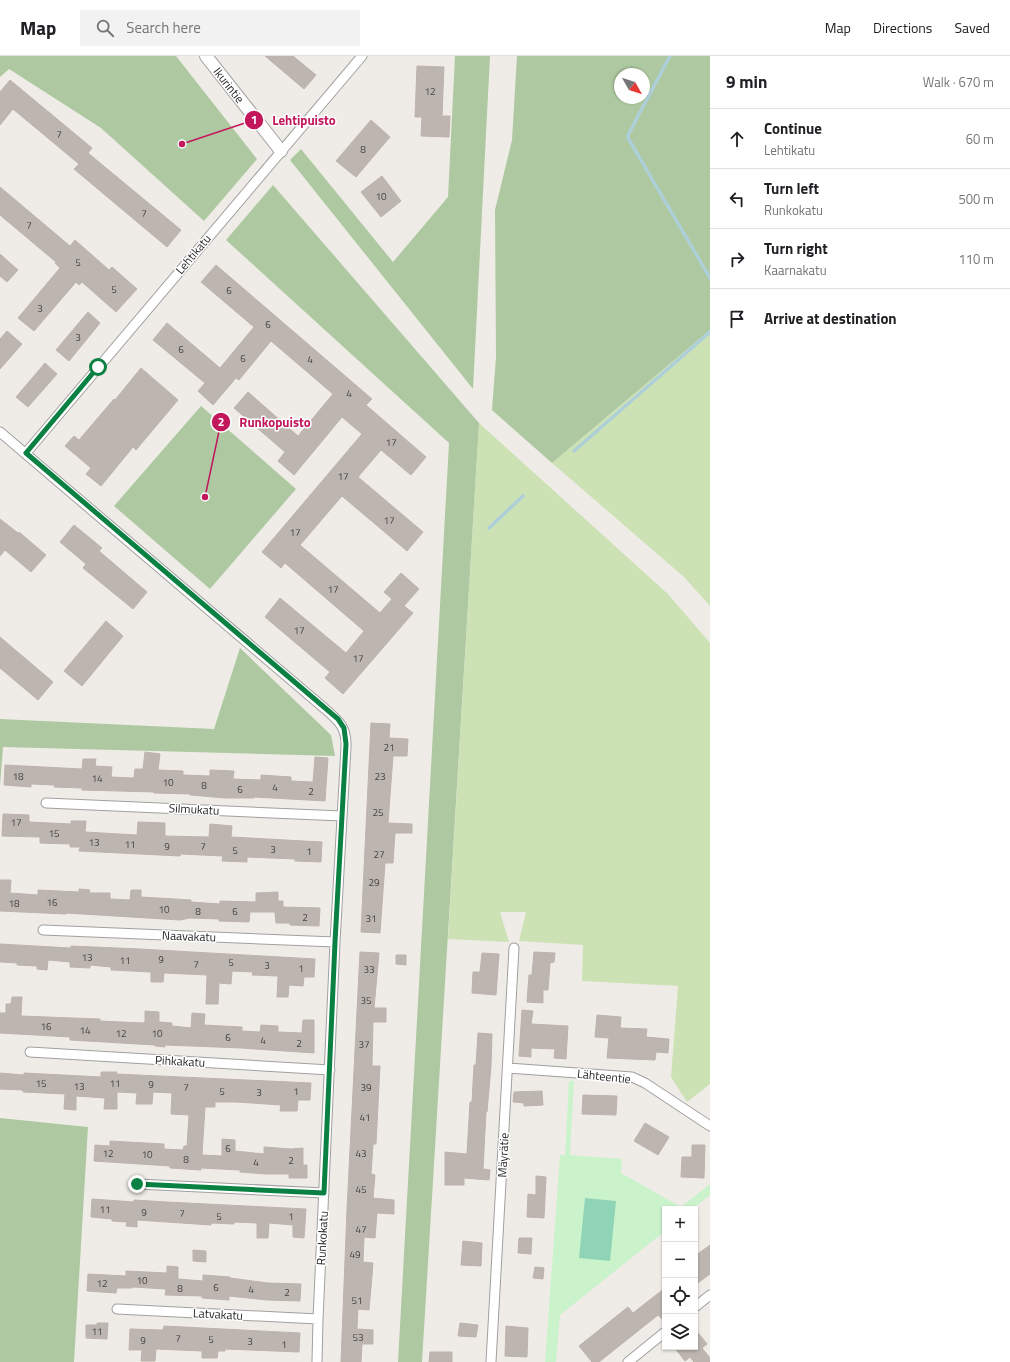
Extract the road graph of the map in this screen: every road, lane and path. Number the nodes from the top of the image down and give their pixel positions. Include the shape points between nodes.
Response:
1 (206, 56) edge
2 (362, 56) edge
3 (281, 151) junction
4 (0, 432) edge
5 (26, 453) junction
6 (46, 803) dead end
7 (342, 816) junction
8 (43, 930) dead end
9 (335, 942) junction
10 (514, 948) dead end
11 (30, 1052) dead end
12 (508, 1068) junction
13 (330, 1070) junction
14 (710, 1126) edge
15 (137, 1184) dead end
16 (324, 1193) junction
17 (710, 1295) edge
18 (698, 1305) edge
19 (117, 1309) dead end
20 (318, 1319) junction
21 (662, 1334) edge
22 (318, 1362) edge
23 (491, 1362) edge
24 (628, 1362) edge

1 - 3 street, Ikurintie
2 - 3 street, Lehtikatu
3 - 5 street, Lehtikatu
4 - 5 street, Runkokatu
5 - 7 street, Runkokatu via 338,719 344,728 346,744
6 - 7 street, Silmukatu
7 - 9 street, Runkokatu
8 - 9 street, Naavakatu
9 - 13 street, Runkokatu
10 - 12 street, Mäyrätie
11 - 13 street, Pihkakatu
12 - 14 street, Lähteentie via 632,1077
12 - 23 street, Mäyrätie
13 - 16 street, Runkokatu
15 - 16 street
16 - 20 street, Runkokatu
17 - 18 street
19 - 20 street, Latvakatu
20 - 22 street, Runkokatu
21 - 24 street

